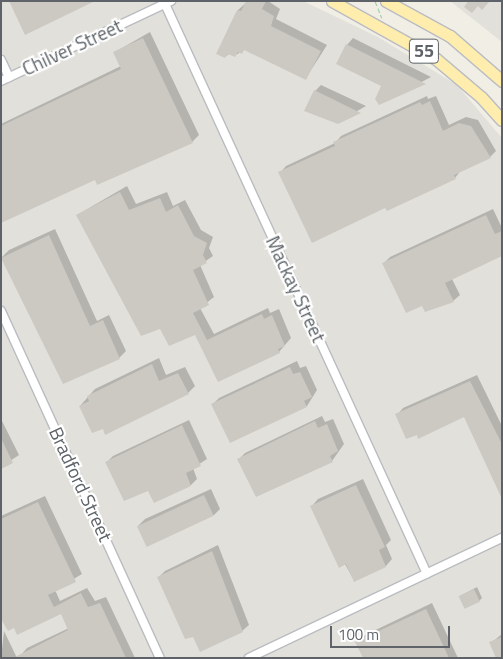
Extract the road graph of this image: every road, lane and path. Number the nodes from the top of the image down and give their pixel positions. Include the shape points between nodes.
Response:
1 (332, 1) edge
2 (386, 1) edge
3 (168, 2) edge
4 (1, 60) edge
5 (9, 77) junction
6 (1, 81) edge
7 (502, 81) edge
8 (502, 120) edge
9 (1, 311) edge
10 (502, 538) edge
11 (427, 574) junction
12 (160, 658) edge
13 (249, 658) edge

1 - 8 main road, 55 via 436,59 481,96
2 - 7 main road, 55 via 450,36
3 - 5 street, Chilver Street
3 - 11 street, Mackay Street
4 - 5 street
5 - 6 street, Chilver Street
9 - 12 street, Bradford Street
10 - 11 street
11 - 13 street

